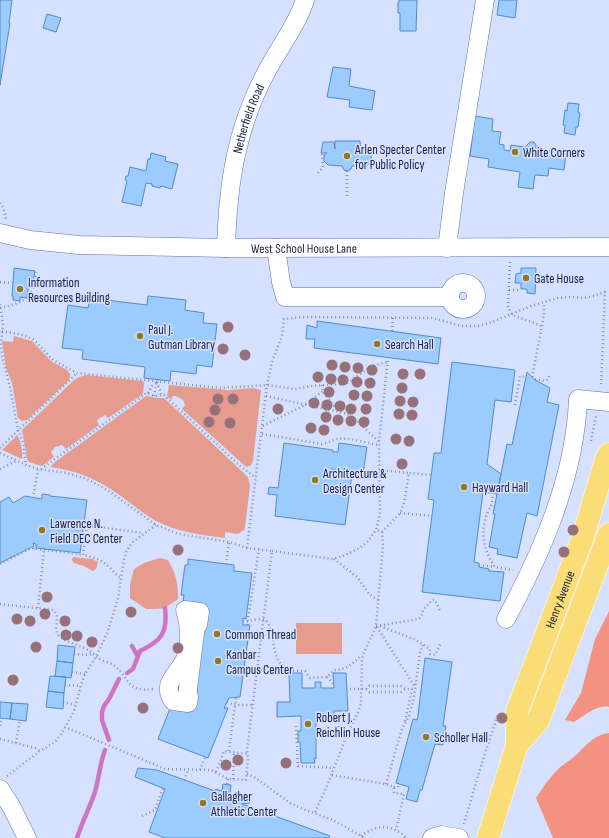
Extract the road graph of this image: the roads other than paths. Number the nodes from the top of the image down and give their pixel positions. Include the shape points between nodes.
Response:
1 (305, 0) edge
2 (484, 0) edge
3 (3, 228) edge
4 (609, 247) edge
5 (226, 248) junction
6 (276, 248) junction
7 (447, 248) junction
8 (450, 297) dead end
9 (609, 402) edge
10 (609, 454) edge
11 (609, 534) edge
12 (506, 619) dead end
13 (517, 745) junction
14 (3, 783) edge
15 (27, 838) edge
16 (432, 838) edge
17 (459, 838) edge
18 (488, 838) edge

1 - 5 street, Netherfield Road via 296,22 268,68 245,120 232,168
2 - 7 street
3 - 5 street, West School House Lane via 30,240 79,245
4 - 7 street, West School House Lane
5 - 6 street, West School House Lane
6 - 7 street, West School House Lane
6 - 8 street via 285,297
9 - 12 street via 578,399 570,460 559,499 533,565
10 - 13 main road, Henry Avenue via 583,537 517,711
11 - 13 main road, Henry Avenue via 538,721
13 - 18 main road, Henry Avenue
14 - 15 street
16 - 17 street via 441,835

